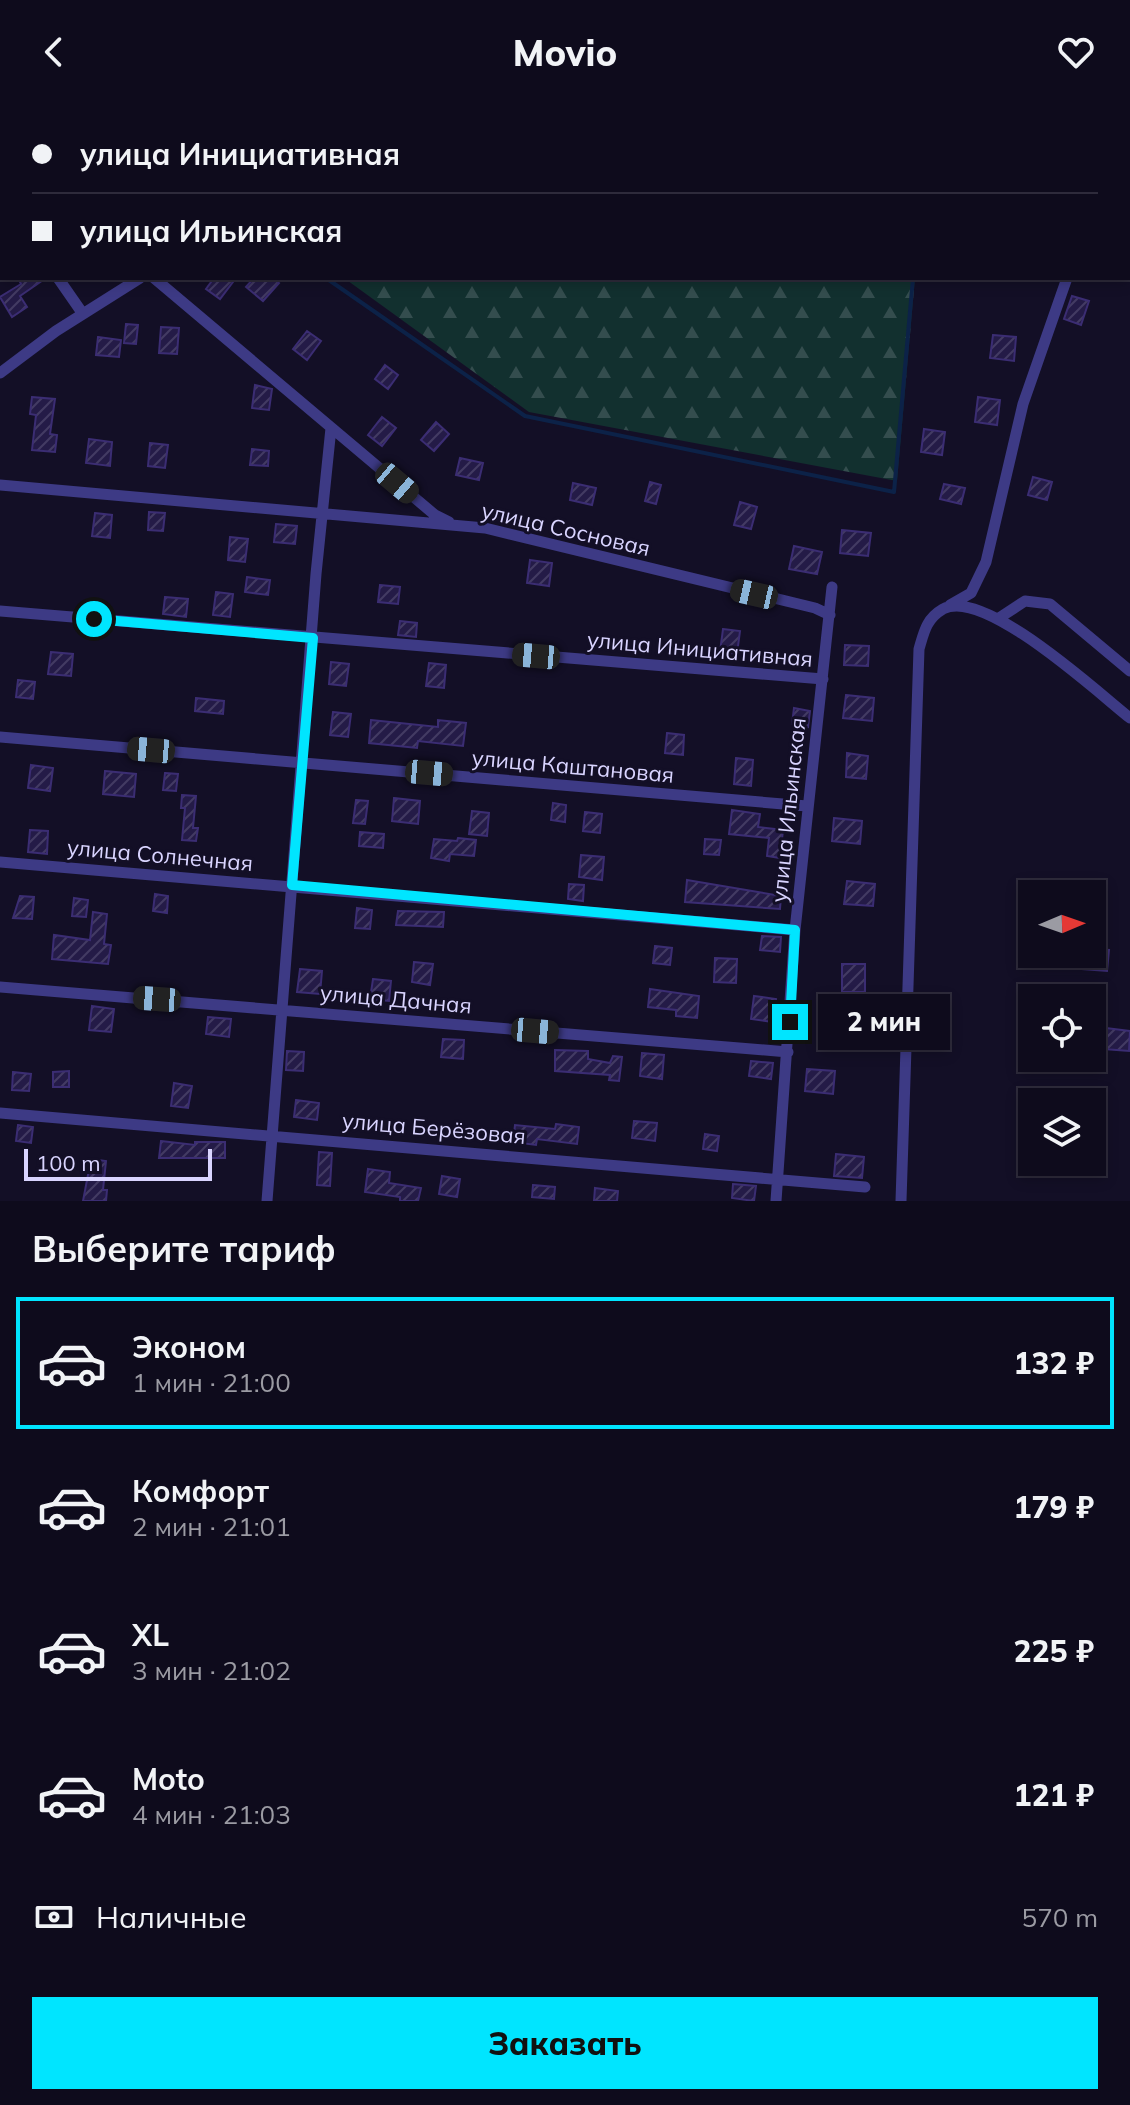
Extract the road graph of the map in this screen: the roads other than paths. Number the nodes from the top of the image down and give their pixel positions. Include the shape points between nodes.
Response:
1 (59, 280) edge
2 (137, 280) edge
3 (156, 280) edge
4 (1066, 280) edge
5 (83, 314) junction
6 (0, 373) edge
7 (331, 428) junction
8 (0, 485) edge
9 (322, 511) junction
10 (458, 526) junction
11 (832, 587) dead end
12 (946, 607) junction
13 (0, 611) edge
14 (830, 615) junction
15 (999, 618) junction
16 (313, 638) junction
17 (1130, 671) edge
18 (823, 679) junction
19 (1130, 718) edge
20 (0, 737) edge
21 (303, 763) junction
22 (807, 806) junction
23 (0, 862) edge
24 (292, 885) junction
25 (795, 930) junction
26 (0, 987) edge
27 (282, 1009) junction
28 (788, 1052) junction
29 (0, 1113) edge
30 (273, 1134) junction
31 (778, 1178) junction
32 (865, 1187) dead end
33 (267, 1201) edge
34 (776, 1201) edge
35 (901, 1201) edge

1 - 5 street
2 - 5 street
3 - 7 street
4 - 12 street via 1023,404 986,562 971,593
5 - 6 street
7 - 9 street
7 - 10 street via 435,515
8 - 9 street, улица Сосновая
9 - 10 street, улица Сосновая
9 - 16 street
10 - 14 street, улица Сосновая via 485,528
11 - 14 street, улица Ильинская
12 - 15 street via 972,607
12 - 35 street via 926,623 919,649
13 - 16 street, улица Инициативная
14 - 18 street, улица Ильинская
15 - 17 street via 1025,601 1050,604
15 - 19 street
16 - 18 street, улица Инициативная
16 - 21 street
18 - 22 street, улица Ильинская
20 - 21 street, улица Каштановая
21 - 22 street, улица Каштановая
21 - 24 street
22 - 25 street, улица Ильинская
23 - 24 street, улица Солнечная
24 - 25 street, улица Солнечная
24 - 27 street
25 - 28 street, улица Ильинская
26 - 27 street, улица Дачная
27 - 28 street, улица Дачная
27 - 30 street
28 - 31 street, улица Ильинская
29 - 30 street, улица Берёзовая
30 - 31 street, улица Берёзовая
30 - 33 street
31 - 32 street, улица Берёзовая
31 - 34 street, улица Ильинская

